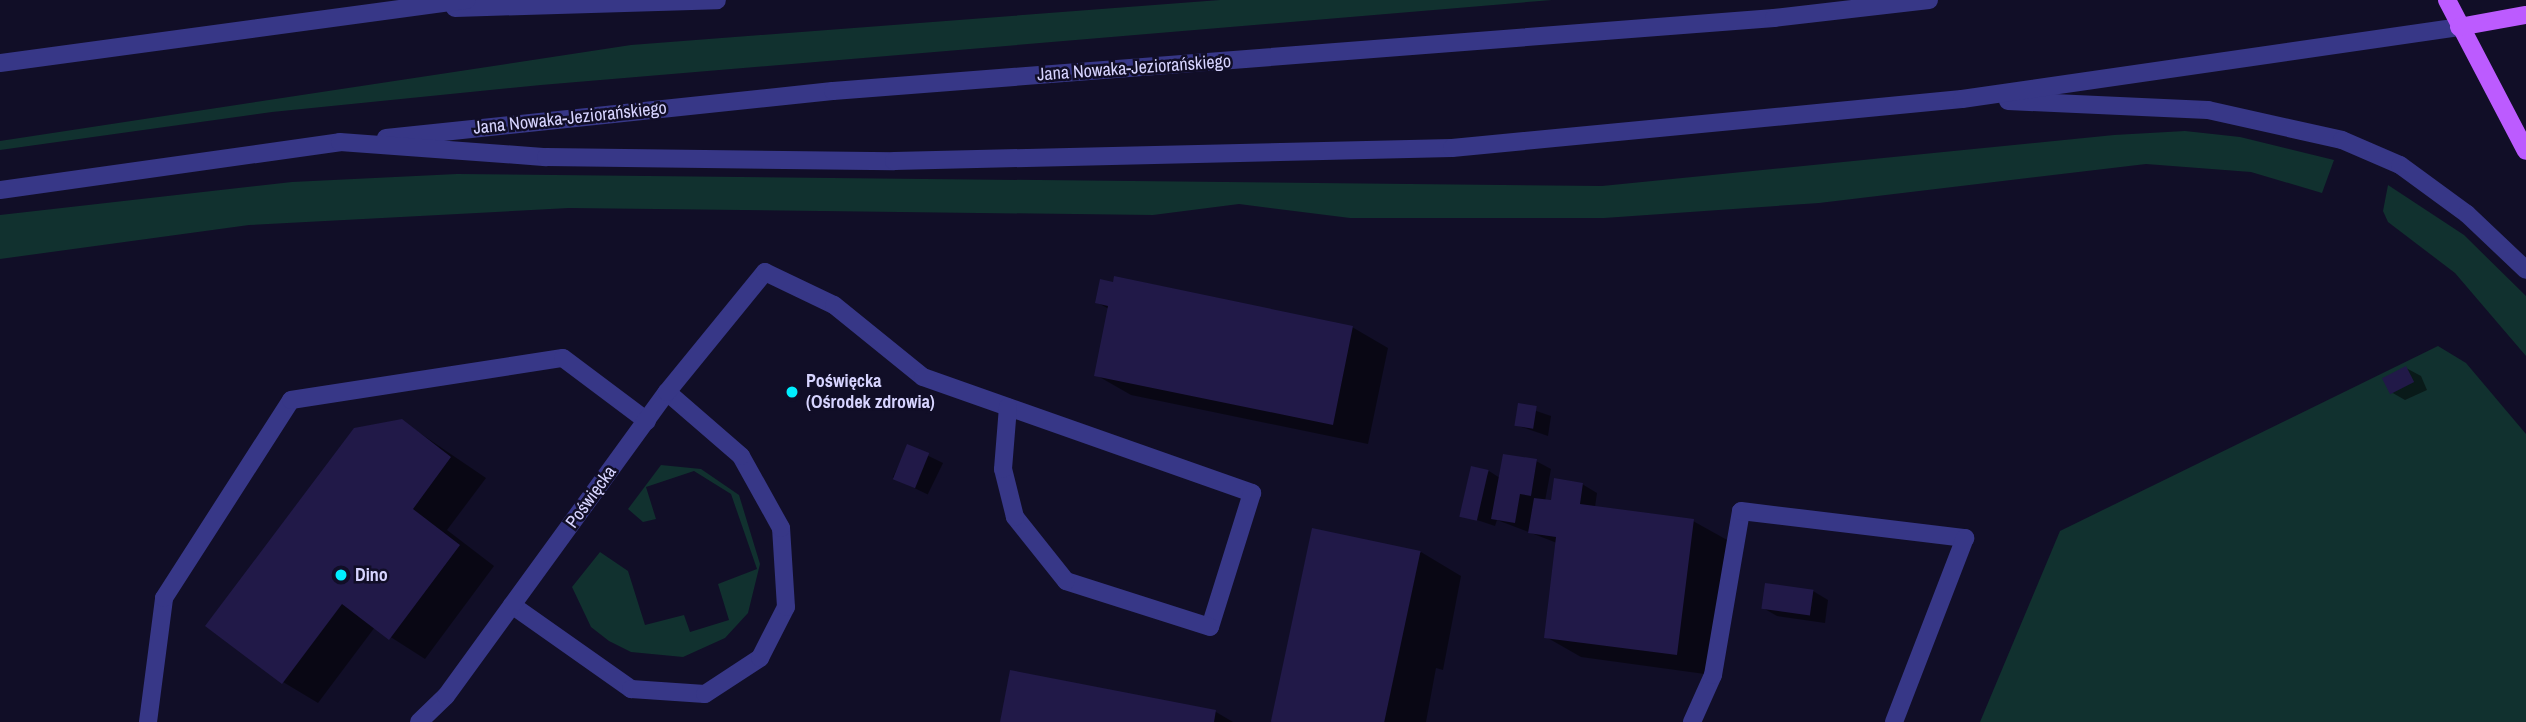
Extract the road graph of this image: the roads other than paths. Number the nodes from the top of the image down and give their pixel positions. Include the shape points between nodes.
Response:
1 (467, 0) edge
2 (716, 0) edge
3 (1929, 0) edge
4 (2448, 0) edge
5 (403, 10) junction
6 (2526, 15) edge
7 (2459, 27) junction
8 (0, 62) edge
9 (1962, 99) junction
10 (340, 142) junction
11 (2526, 151) edge
12 (0, 190) edge
13 (2526, 270) edge
14 (667, 392) junction
15 (1008, 407) junction
16 (646, 421) junction
17 (512, 605) junction
18 (148, 722) edge
19 (419, 722) edge
20 (1692, 722) edge
21 (1894, 722) edge

1 - 5 street
2 - 5 street
3 - 10 street, Jana Nowaka-Jeziorańskiego via 1774,18 833,91
4 - 7 main road
5 - 8 street
6 - 7 main road
7 - 9 street
7 - 11 main road
9 - 10 street via 1452,148 1230,156 894,161 547,157
9 - 13 street via 2208,110 2342,140 2400,165 2467,214
10 - 12 street
14 - 15 street, Poświęcka via 765,272 834,305 923,377
14 - 16 street, Poświęcka
14 - 17 street via 741,456 781,528 786,607 760,658 705,694 631,689
15 - 15 street via 1252,493 1210,627 1066,581 1015,517 1003,470
16 - 17 street, Poświęcka
16 - 18 street via 562,358 291,400 164,598
17 - 19 street, Poświęcka via 446,696
20 - 21 street via 1713,675 1741,511 1965,538

